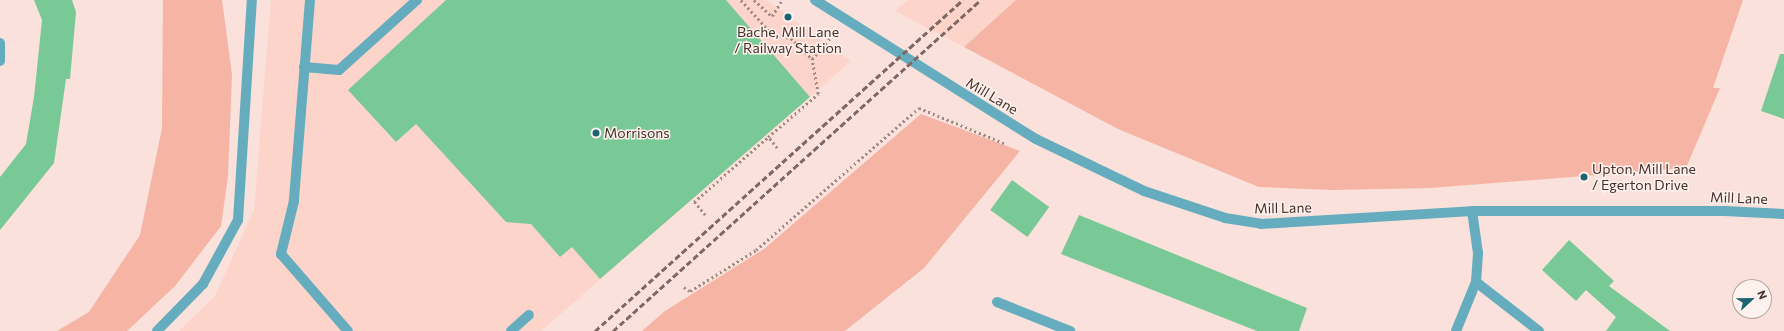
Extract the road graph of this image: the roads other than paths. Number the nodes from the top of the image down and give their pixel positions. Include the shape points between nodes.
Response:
1 (252, 0) edge
2 (310, 0) edge
3 (417, 0) edge
4 (815, 0) edge
5 (0, 43) edge
6 (0, 61) edge
7 (304, 67) junction
8 (1472, 211) junction
9 (1784, 214) edge
10 (1476, 282) junction
11 (997, 302) dead end
12 (530, 315) dead end
13 (157, 331) edge
14 (348, 331) edge
15 (512, 331) edge
16 (1070, 331) edge
17 (1456, 331) edge
18 (1539, 331) edge

1 - 13 street via 238,220 203,284
2 - 7 street
3 - 7 street via 339,70
4 - 8 street, Mill Lane via 844,21 1036,139 1144,190 1225,218 1261,224
5 - 6 street
7 - 14 street via 294,201 281,254
8 - 9 street, Mill Lane via 1724,211
8 - 10 street via 1478,252
10 - 17 street
10 - 18 street
11 - 16 street
12 - 15 street

